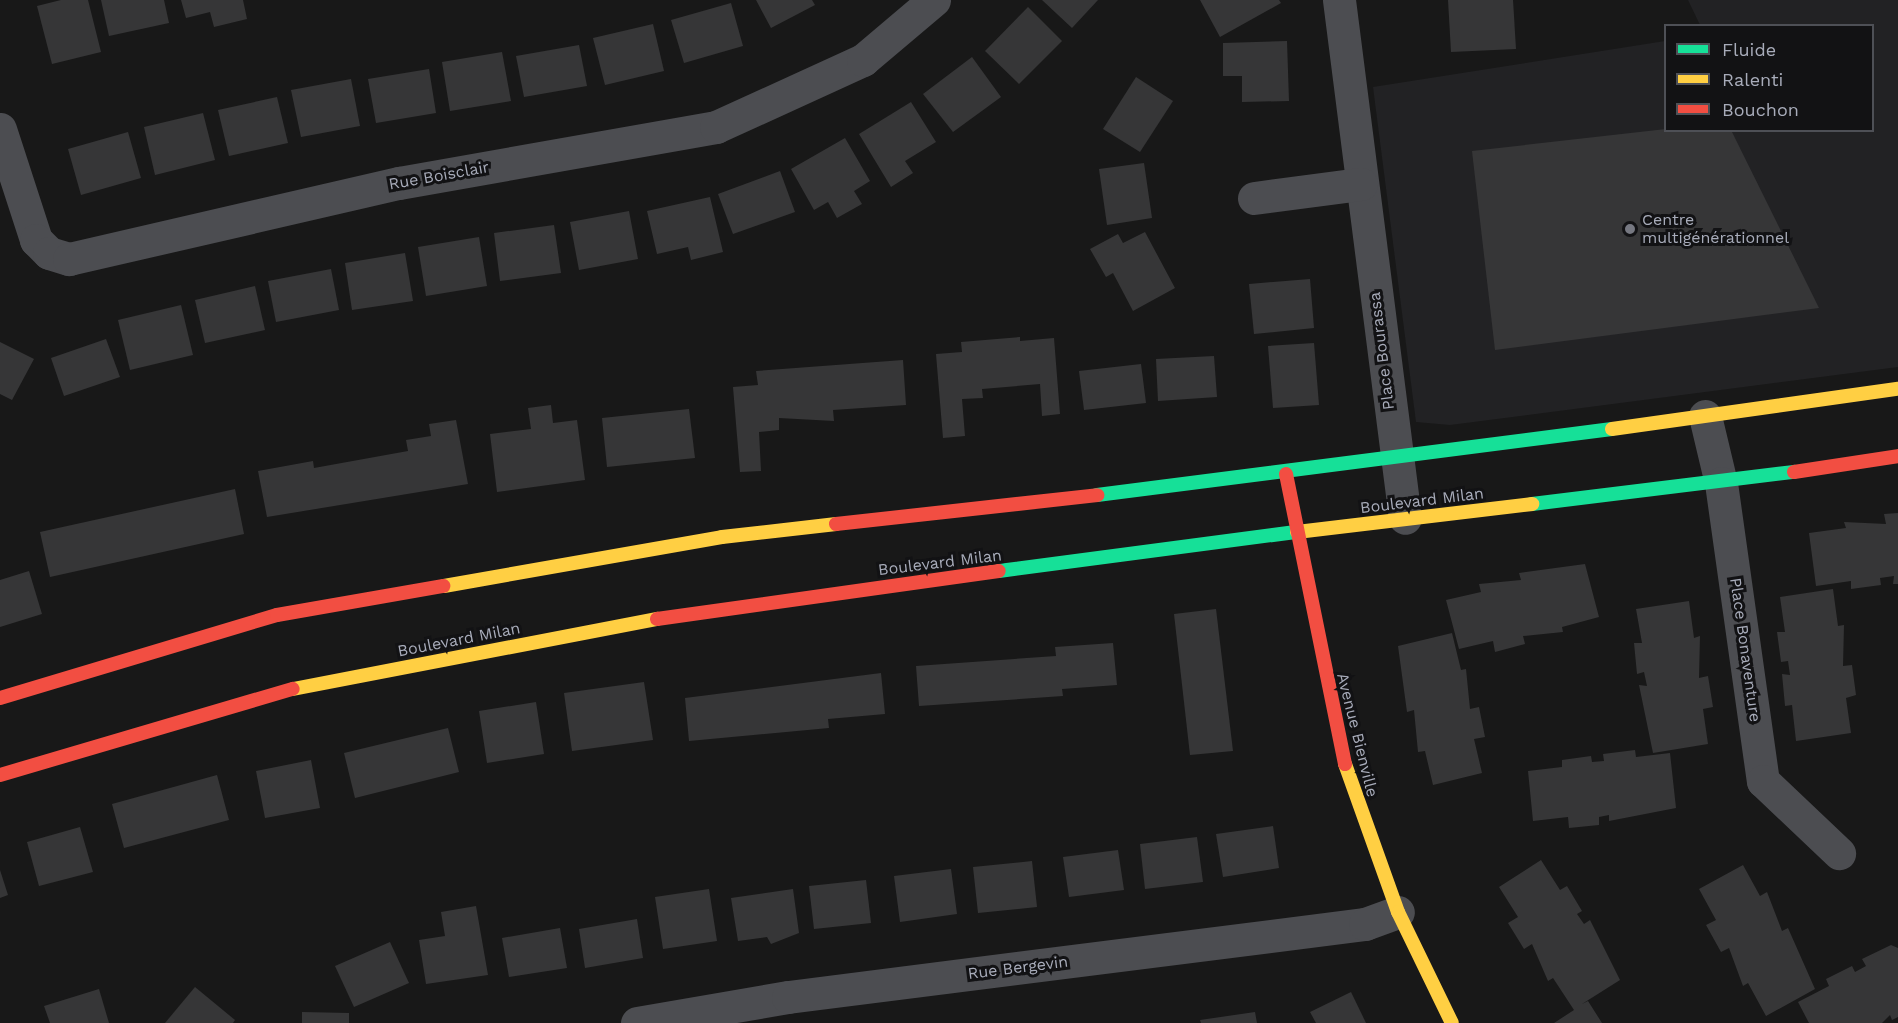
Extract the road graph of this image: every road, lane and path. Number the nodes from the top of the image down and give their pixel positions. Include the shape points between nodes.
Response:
1 (934, 0) edge
2 (1339, 0) edge
3 (0, 129) edge
4 (1361, 184) junction
5 (1254, 198) dead end
6 (1898, 389) edge
7 (1705, 416) junction
8 (1394, 456) junction
9 (1898, 456) edge
10 (1286, 474) junction
11 (1721, 483) junction
12 (1405, 518) junction
13 (1295, 535) junction
14 (0, 698) edge
15 (0, 775) edge
16 (1839, 853) dead end
17 (1398, 912) junction
18 (637, 1023) edge
19 (1452, 1023) edge

1 - 3 street, Rue Boisclair via 863,60 716,127 388,185 69,259 49,253 36,240
2 - 4 street, Place Bourassa
4 - 5 street
4 - 8 street, Place Bourassa
6 - 7 main road
7 - 8 main road
7 - 11 street, Place Bonaventure
8 - 10 main road
8 - 12 street, Place Bourassa
9 - 11 main road, Boulevard Milan
10 - 13 main road, Avenue Bienville
10 - 14 main road via 722,537 276,615
11 - 12 main road, Boulevard Milan
11 - 16 street, Place Bonaventure via 1763,781
12 - 13 main road, Boulevard Milan
13 - 15 main road, Boulevard Milan via 717,607 293,689
13 - 17 main road, Avenue Bienville via 1350,787
17 - 18 street, Rue Bergevin via 1365,924 788,997
17 - 19 main road, Avenue Bienville

